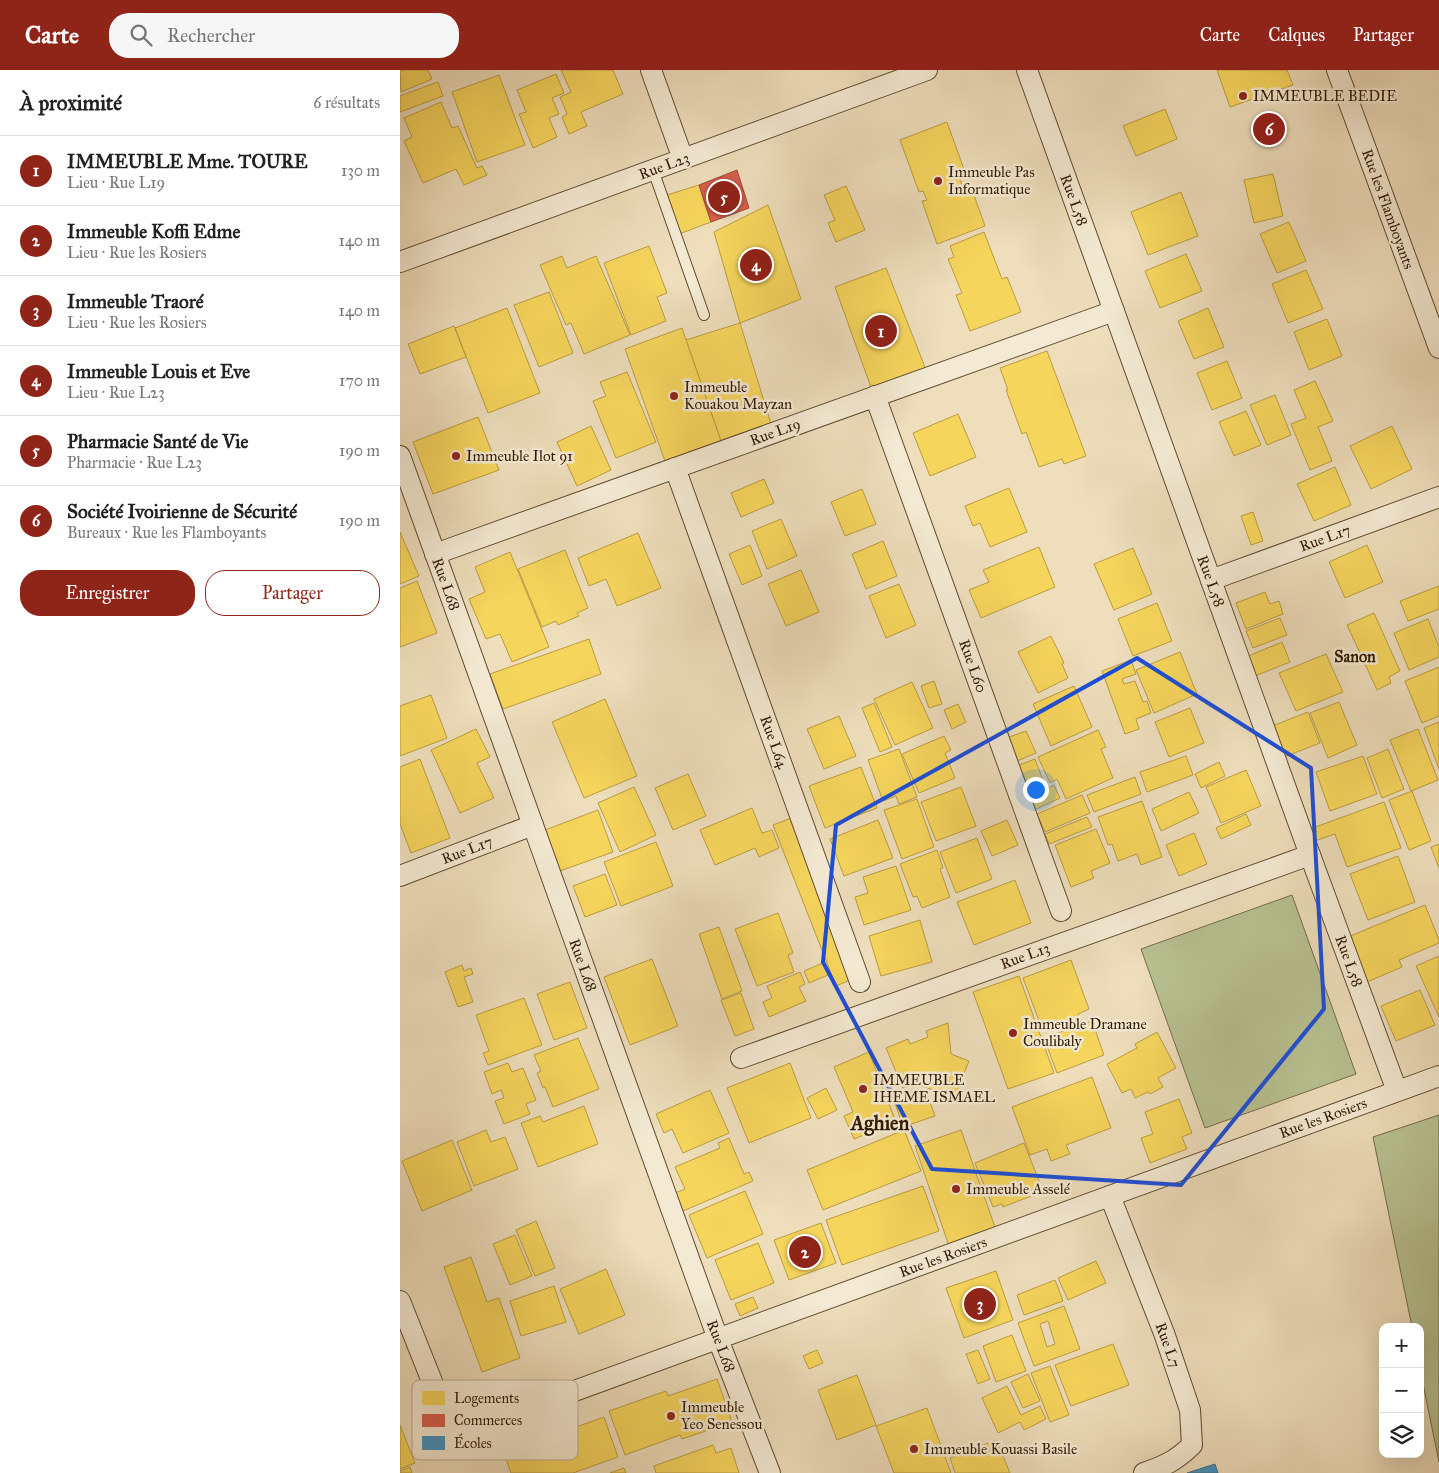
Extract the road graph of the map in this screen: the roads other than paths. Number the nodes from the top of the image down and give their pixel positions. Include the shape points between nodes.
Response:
1 (651, 70) edge
2 (928, 70) edge
3 (1027, 70) edge
4 (1337, 70) edge
5 (683, 159) junction
6 (653, 170) junction
7 (400, 262) edge
8 (1114, 311) junction
9 (704, 315) dead end
10 (1439, 348) edge
11 (875, 396) junction
12 (400, 456) edge
13 (675, 468) junction
14 (1439, 497) edge
15 (435, 554) junction
16 (1211, 580) junction
17 (533, 825) junction
18 (1310, 855) junction
19 (400, 876) edge
20 (1061, 911) dead end
21 (860, 982) dead end
22 (741, 1058) dead end
23 (1439, 1076) edge
24 (1398, 1091) junction
25 (1110, 1196) junction
26 (400, 1301) edge
27 (718, 1339) junction
28 (432, 1380) edge
29 (578, 1390) edge
30 (770, 1473) edge
31 (1144, 1473) edge

1 - 5 street
2 - 5 street, Rue L23
3 - 8 street, Rue L58
4 - 10 street, Rue les Flamboyants
5 - 6 street, Rue L23
6 - 7 street, Rue L23
6 - 9 lane
8 - 11 street, Rue L19
8 - 16 street, Rue L58
11 - 13 street, Rue L19
11 - 20 street, Rue L60
12 - 15 street, Rue L68
13 - 15 street, Rue L19
13 - 21 street, Rue L64
14 - 16 street, Rue L17
15 - 17 street, Rue L68
16 - 18 street, Rue L58
17 - 19 street, Rue L17
17 - 27 street, Rue L68
18 - 22 street, Rue L13
18 - 24 street, Rue L58
23 - 24 street, Rue les Rosiers
24 - 25 street, Rue les Rosiers
25 - 27 street, Rue les Rosiers
25 - 31 street, Rue L7 via 1164,1333 1190,1410 1192,1445 1180,1458
26 - 28 street, Rue les Rosiers
27 - 29 street, Rue les Rosiers
27 - 30 street, Rue L68

